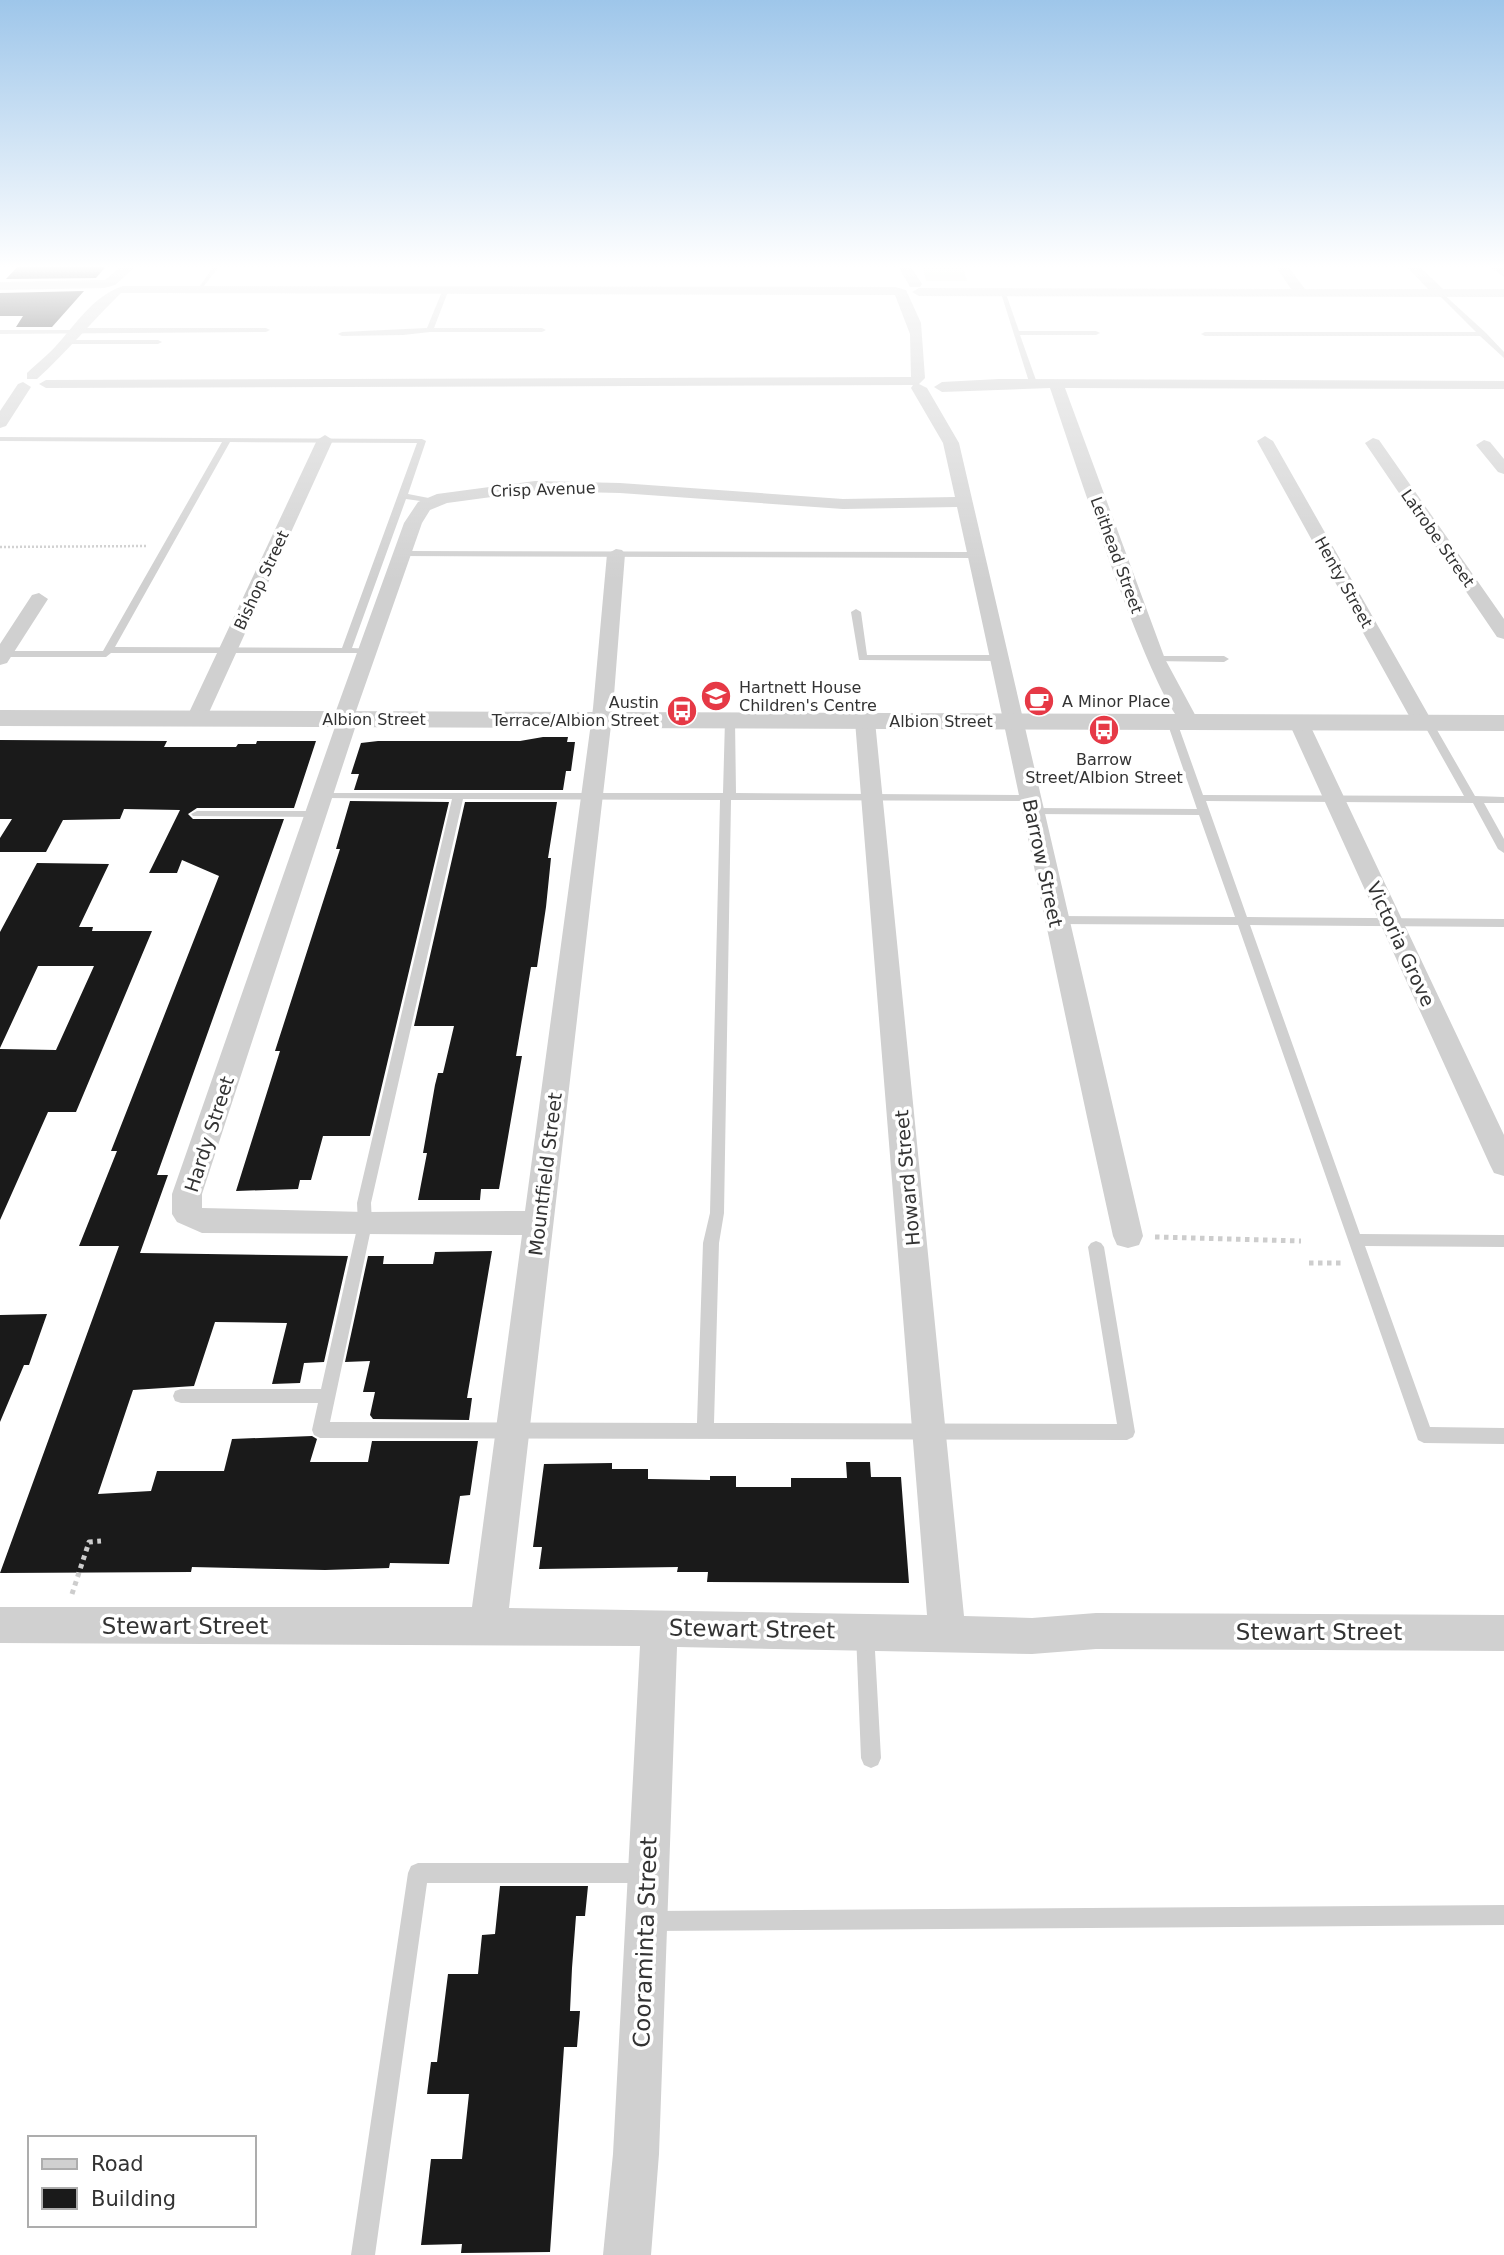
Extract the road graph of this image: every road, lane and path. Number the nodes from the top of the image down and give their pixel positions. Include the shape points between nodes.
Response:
1 (40, 369) edge
2 (918, 369) edge
3 (930, 369) edge
4 (1028, 369) edge
5 (29, 381) junction
6 (917, 383) junction
7 (939, 383) junction
8 (1033, 383) junction
9 (1056, 383) junction
10 (1504, 385) edge
11 (934, 412) junction
12 (5, 417) edge
13 (0, 439) edge
14 (227, 440) junction
15 (326, 440) junction
16 (1265, 441) dead end
17 (1373, 443) dead end
18 (1484, 445) dead end
19 (1504, 470) edge
20 (402, 496) junction
21 (964, 498) junction
22 (435, 500) junction
23 (167, 546) junction
24 (0, 547) edge
25 (402, 554) junction
26 (617, 554) junction
27 (976, 555) junction
28 (394, 577) junction
29 (372, 578) junction
30 (40, 599) dead end
31 (856, 612) dead end
32 (1504, 633) edge
33 (108, 650) junction
34 (228, 650) junction
35 (346, 651) junction
36 (368, 651) junction
37 (1, 656) edge
38 (999, 658) junction
39 (1155, 659) junction
40 (1224, 659) dead end
41 (1011, 707) junction
42 (0, 718) edge
43 (195, 719) junction
44 (346, 719) junction
45 (601, 720) junction
46 (730, 720) junction
47 (865, 721) junction
48 (1180, 722) junction
49 (1299, 723) junction
50 (1425, 723) junction
51 (1504, 723) edge
52 (458, 795) junction
53 (592, 796) junction
54 (728, 796) junction
55 (872, 797) junction
56 (1198, 798) junction
57 (1334, 799) junction
58 (1474, 799) junction
59 (1504, 800) edge
60 (320, 804) junction
61 (1030, 804) junction
62 (1203, 812) junction
63 (197, 814) dead end
64 (1504, 849) edge
65 (1055, 920) junction
66 (1242, 923) junction
67 (1391, 923) junction
68 (1504, 923) edge
69 (1504, 1165) edge
70 (539, 1223) junction
71 (365, 1224) junction
72 (1128, 1237) joint
73 (1357, 1240) junction
74 (1301, 1241) dead end
75 (1504, 1241) edge
76 (1096, 1247) dead end
77 (1309, 1263) dead end
78 (1364, 1264) junction
79 (181, 1396) dead end
80 (328, 1396) junction
81 (513, 1430) junction
82 (705, 1430) junction
83 (929, 1430) junction
84 (1504, 1436) edge
85 (101, 1541) dead end
86 (71, 1595) dead end
87 (0, 1625) edge
88 (488, 1627) junction
89 (659, 1628) junction
90 (865, 1631) junction
91 (1504, 1633) edge
92 (947, 1634) junction
93 (871, 1758) dead end
94 (647, 1873) junction
95 (1504, 1915) edge
96 (646, 1921) junction
97 (363, 2255) edge
98 (627, 2255) edge

1 - 5 street
2 - 6 street
3 - 7 street
4 - 8 lane
5 - 6 street
5 - 12 street
6 - 7 street
6 - 11 street, Barrow Street
7 - 8 street
7 - 11 street
8 - 9 street
9 - 10 street
9 - 39 street, Leithead Street
11 - 21 street, Barrow Street via 951,443
13 - 14 lane
14 - 15 lane
14 - 23 lane
15 - 20 lane via 422,441
15 - 34 street, Bishop Street
16 - 50 street, Henty Street
17 - 32 street, Latrobe Street
18 - 19 street
20 - 22 lane
20 - 29 lane
21 - 22 street, Crisp Avenue via 831,503 561,485
21 - 27 street, Barrow Street
22 - 25 street via 418,513
23 - 24 path
23 - 33 lane
25 - 26 lane
25 - 28 street
26 - 27 lane
26 - 45 street, Mountfield Street
27 - 38 street, Barrow Street
28 - 29 lane
28 - 36 street
29 - 35 lane
30 - 37 street
31 - 38 lane via 862,658
33 - 34 lane
33 - 37 lane via 106,654
34 - 35 lane
34 - 43 street, Bishop Street
35 - 36 lane
36 - 44 street
38 - 41 street, Barrow Street
39 - 40 lane
39 - 48 street, Leithead Street via 1173,688
41 - 47 street, Albion Street
41 - 48 street, Albion Street
41 - 61 street, Barrow Street
42 - 43 street, Albion Street
43 - 44 street, Albion Street
44 - 45 street, Albion Street
44 - 60 street, Hardy Street
45 - 46 street, Albion Street
45 - 53 street, Mountfield Street
46 - 47 street, Albion Street
46 - 54 lane
47 - 55 street, Howard Street
48 - 49 street, Albion Street
48 - 56 lane
49 - 50 street, Albion Street
49 - 57 street, Victoria Grove
50 - 51 street, Albion Street
50 - 58 lane
52 - 53 lane
52 - 60 lane
52 - 71 lane via 364,1203
53 - 54 lane
53 - 70 street, Mountfield Street
54 - 55 lane
54 - 82 lane via 718,1213 711,1243
55 - 61 lane
55 - 83 street, Howard Street
56 - 57 lane
56 - 62 lane
57 - 58 lane
57 - 67 street, Victoria Grove
58 - 59 lane
58 - 64 lane
60 - 63 lane
60 - 71 street, Hardy Street via 186,1205 187,1214 202,1221
61 - 62 lane
61 - 65 street, Barrow Street
62 - 66 lane
65 - 66 lane
65 - 72 street, Barrow Street
66 - 67 lane
66 - 73 lane
67 - 68 lane
67 - 69 street, Victoria Grove
70 - 71 street, Hardy Street
70 - 81 street, Mountfield Street
71 - 80 lane
72 - 74 path
73 - 75 lane
73 - 78 lane
76 - 83 lane via 1127,1432
77 - 78 path
78 - 84 lane via 1424,1435
79 - 80 lane
80 - 81 lane via 320,1430
81 - 82 lane
81 - 88 street, Mountfield Street
82 - 83 lane
83 - 92 street, Howard Street
85 - 86 path via 89,1542
87 - 88 street, Stewart Street
88 - 89 street, Stewart Street
89 - 90 street, Stewart Street
89 - 94 street, Cooraminta Street
90 - 92 street, Stewart Street
90 - 93 lane
91 - 92 street, Stewart Street
94 - 96 street, Cooraminta Street
94 - 97 lane via 418,1873
95 - 96 lane
96 - 98 street, Cooraminta Street

